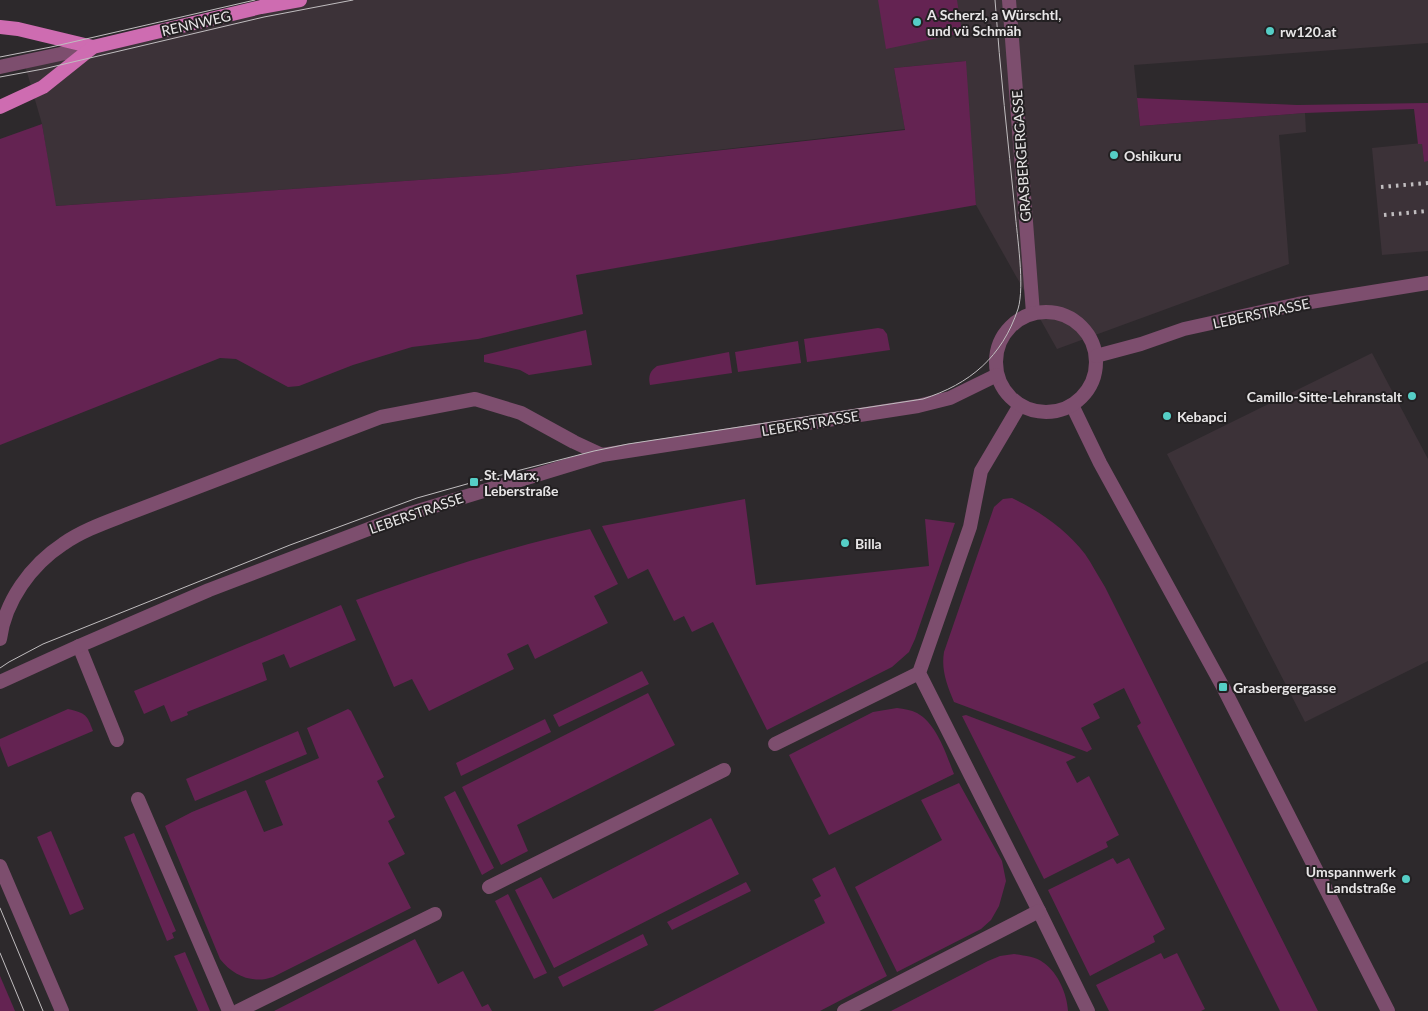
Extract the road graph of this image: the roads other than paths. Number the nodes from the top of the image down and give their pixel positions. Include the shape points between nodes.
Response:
1 (300, 0) edge
2 (1009, 0) edge
3 (0, 27) edge
4 (93, 47) junction
5 (0, 67) edge
6 (0, 107) edge
7 (1428, 283) edge
8 (1033, 313) junction
9 (1096, 356) junction
10 (997, 375) junction
11 (1020, 405) junction
12 (1072, 405) junction
13 (602, 456) junction
14 (0, 639) edge
15 (79, 646) junction
16 (919, 673) junction
17 (0, 682) edge
18 (117, 740) dead end
19 (774, 744) dead end
20 (724, 770) dead end
21 (138, 799) dead end
22 (0, 866) edge
23 (489, 887) dead end
24 (1040, 911) junction
25 (435, 914) dead end
26 (62, 1011) edge
27 (229, 1011) edge
28 (238, 1011) edge
29 (844, 1011) edge
30 (1088, 1011) edge
31 (1388, 1011) edge

1 - 4 main road, RENNWEG
2 - 8 street, GRASBERGERGASSE
3 - 4 main road, RENNWEG
4 - 5 street
4 - 6 main road, RENNWEG via 43,86
7 - 9 street, LEBERSTRASSE via 1298,304 1184,329
8 - 9 street via 1053,311 1069,316 1092,340
8 - 10 street via 1016,321 1002,336 996,355
9 - 12 street via 1092,384
10 - 11 street via 1002,387
10 - 13 street, LEBERSTRASSE via 950,398 926,404
11 - 12 street via 1037,412 1055,412
11 - 16 street via 981,471 970,528
12 - 31 street via 1100,463 1223,686
13 - 14 street via 521,413 475,399 381,417 130,513 64,543 43,559 19,588 8,610
13 - 15 street, LEBERSTRASSE via 408,514 209,590
15 - 17 street, LEBERSTRASSE
15 - 18 street
16 - 19 street
16 - 24 street
20 - 23 street
21 - 27 street
22 - 26 street
24 - 29 street
24 - 30 street
25 - 28 street

